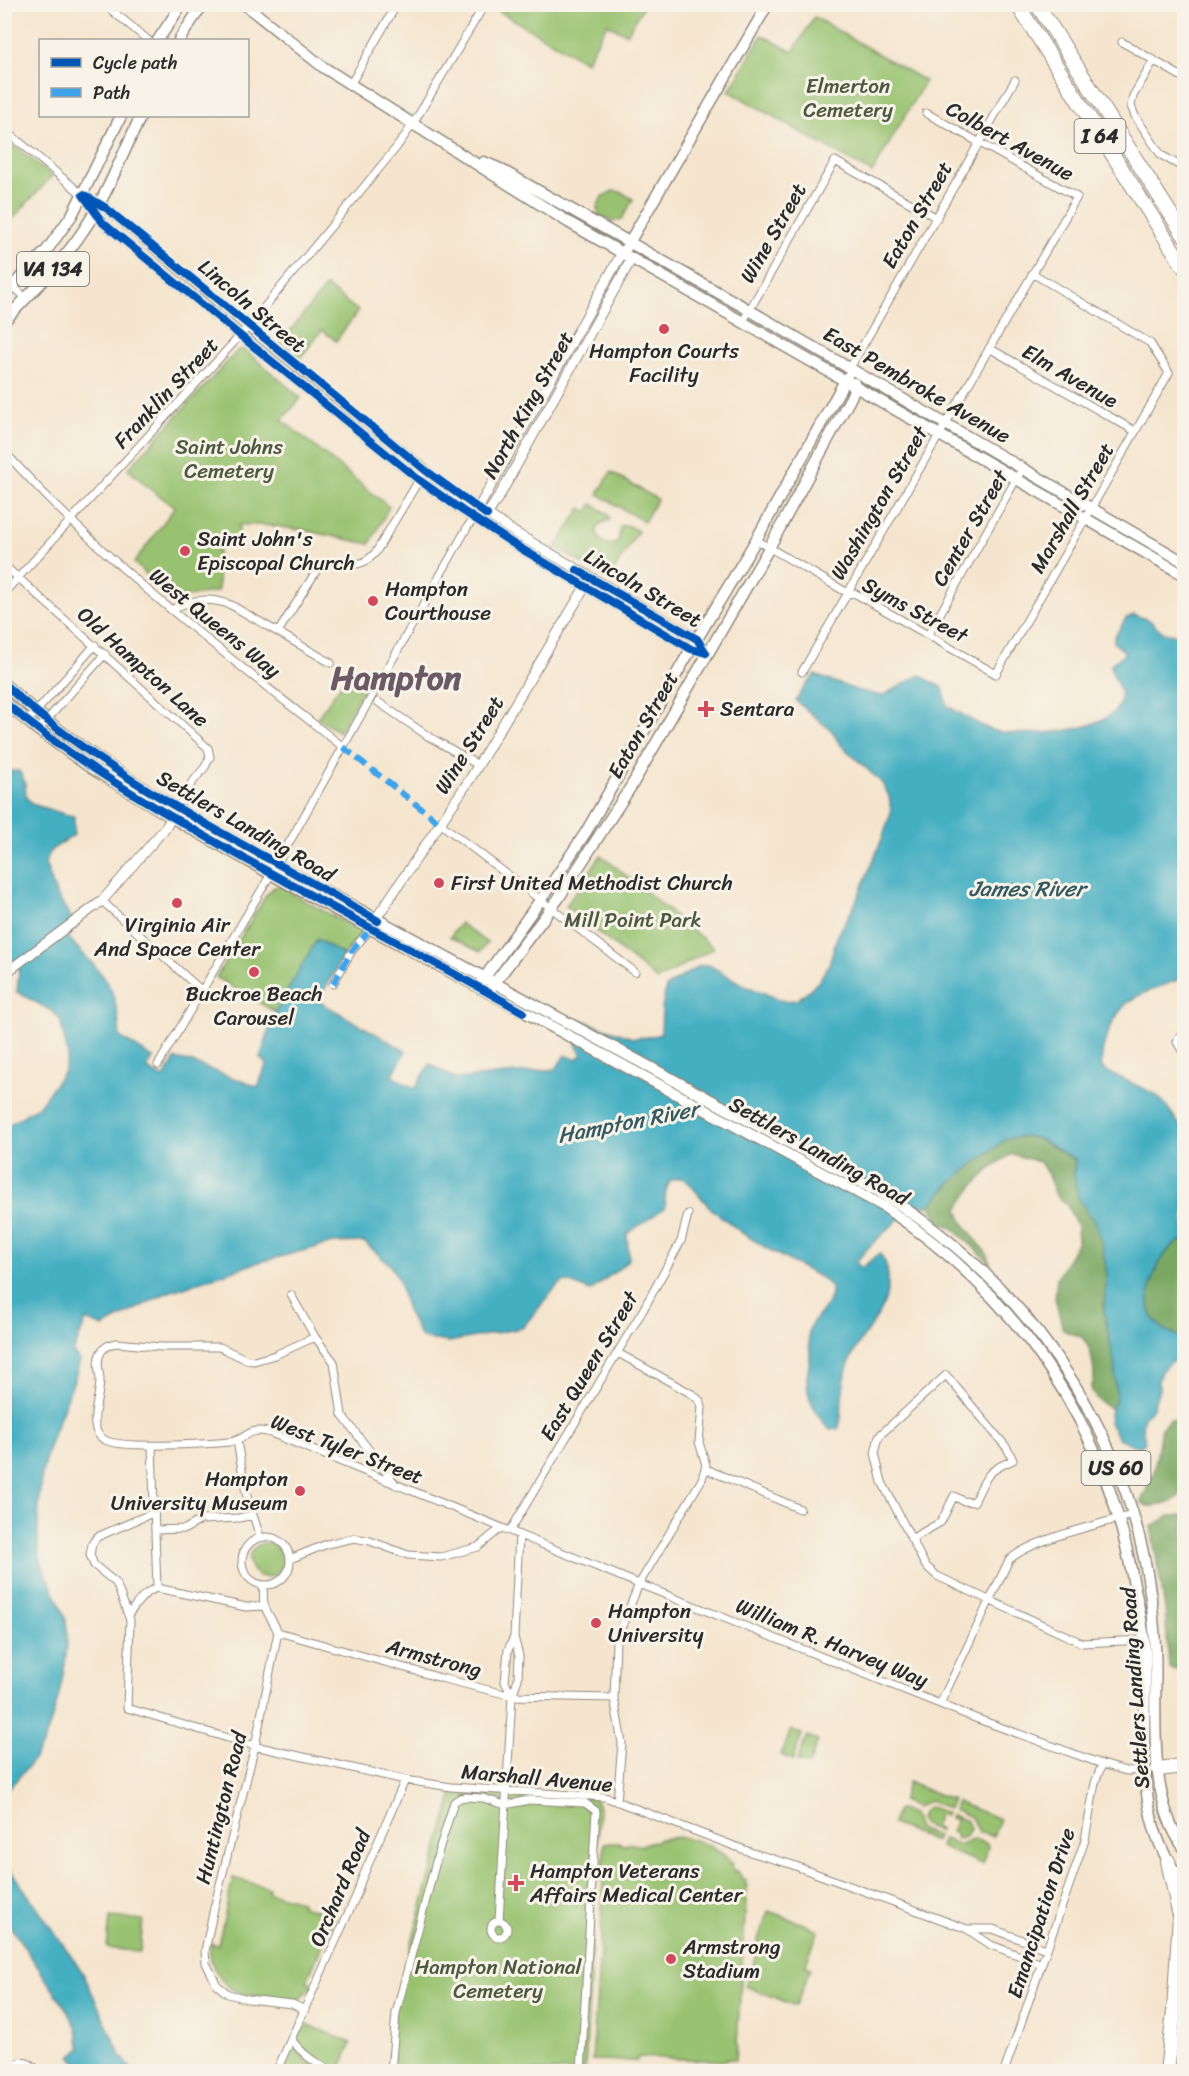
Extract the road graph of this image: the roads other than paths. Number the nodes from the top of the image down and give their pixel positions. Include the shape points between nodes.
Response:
1 (104, 4) edge
2 (182, 4) edge
3 (203, 4) edge
4 (244, 4) edge
5 (397, 4) edge
6 (768, 4) edge
7 (1017, 4) edge
8 (1037, 4) edge
9 (482, 9) dead end
10 (147, 39) edge
11 (159, 39) edge
12 (179, 39) edge
13 (1122, 42) dead end
14 (1154, 60) junction
15 (1185, 78) edge
16 (1015, 80) dead end
17 (350, 85) junction
18 (926, 113) dead end
19 (122, 117) edge
20 (141, 117) edge
21 (413, 124) junction
22 (4, 129) edge
23 (980, 144) junction
24 (461, 153) junction
25 (1185, 168) edge
26 (83, 195) junction
27 (1077, 197) joint
28 (97, 208) junction
29 (937, 218) junction
30 (1185, 235) edge
31 (630, 243) junction
32 (627, 256) junction
33 (1185, 267) edge
34 (1032, 273) junction
35 (9, 282) edge
36 (4, 295) edge
37 (26, 298) junction
38 (749, 310) junction
39 (4, 321) edge
40 (742, 322) junction
41 (248, 327) junction
42 (240, 336) junction
43 (989, 348) junction
44 (850, 368) junction
45 (850, 385) junction
46 (945, 424) junction
47 (1135, 431) junction
48 (938, 435) junction
49 (4, 451) edge
50 (1022, 469) junction
51 (424, 470) junction
52 (419, 480) junction
53 (1016, 480) junction
54 (477, 508) junction
55 (1088, 514) junction
56 (487, 515) junction
57 (474, 519) junction
58 (70, 521) junction
59 (756, 540) junction
60 (769, 548) junction
61 (1185, 562) edge
62 (4, 565) edge
63 (1185, 575) edge
64 (18, 578) junction
65 (590, 578) junction
66 (585, 586) junction
67 (846, 592) junction
68 (4, 593) edge
69 (171, 610) junction
70 (278, 632) junction
71 (927, 635) junction
72 (697, 639) junction
73 (94, 645) junction
74 (691, 649) junction
75 (706, 653) junction
76 (105, 654) junction
77 (331, 663) dead end
78 (802, 672) dead end
79 (996, 674) joint
80 (4, 684) edge
81 (4, 702) edge
82 (378, 702) dead end
83 (36, 712) junction
84 (46, 720) junction
85 (28, 721) junction
86 (38, 730) junction
87 (343, 747) junction
88 (478, 765) junction
89 (175, 812) junction
90 (441, 824) junction
91 (274, 869) junction
92 (102, 900) junction
93 (541, 900) junction
94 (551, 908) junction
95 (373, 923) junction
96 (8, 972) edge
97 (635, 972) dead end
98 (333, 984) dead end
99 (486, 985) junction
100 (202, 991) junction
101 (1185, 1035) edge
102 (1185, 1054) edge
103 (158, 1065) dead end
104 (688, 1214) dead end
105 (931, 1233) junction
106 (291, 1295) dead end
107 (315, 1337) junction
108 (618, 1353) junction
109 (237, 1441) junction
110 (152, 1446) junction
111 (706, 1469) junction
112 (398, 1487) junction
113 (800, 1509) dead end
114 (154, 1512) junction
115 (252, 1515) junction
116 (1132, 1515) junction
117 (1119, 1519) junction
118 (501, 1528) junction
119 (155, 1530) junction
120 (510, 1531) junction
121 (519, 1535) junction
122 (260, 1537) junction
123 (911, 1539) junction
124 (290, 1559) junction
125 (639, 1584) junction
126 (264, 1585) junction
127 (157, 1588) junction
128 (988, 1600) junction
129 (264, 1606) junction
130 (128, 1615) junction
131 (278, 1632) junction
132 (514, 1637) junction
133 (1143, 1640) junction
134 (512, 1696) junction
135 (614, 1698) junction
136 (940, 1704) junction
137 (255, 1746) junction
138 (1102, 1764) junction
139 (1185, 1766) edge
140 (1152, 1769) junction
141 (405, 1780) junction
142 (507, 1789) junction
143 (617, 1802) junction
144 (505, 1805) junction
145 (1185, 1848) edge
146 (1168, 1861) junction
147 (1185, 1884) edge
148 (1185, 1899) edge
149 (1180, 1916) junction
150 (499, 1921) dead end
151 (967, 1929) junction
152 (1046, 1949) junction
153 (1042, 1964) junction
154 (304, 2010) junction
155 (291, 2039) junction
156 (5, 2072) edge
157 (39, 2072) edge
158 (276, 2072) edge
159 (333, 2072) edge
160 (391, 2072) edge
161 (581, 2072) edge
162 (1004, 2072) edge
163 (1167, 2072) edge

1 - 10 street
2 - 11 main road
3 - 12 main road
4 - 17 main road
5 - 17 street
6 - 31 main road, North King Street
7 - 33 highway, I 64
8 - 30 highway, I 64
9 - 21 street, Franklin Street
13 - 14 street
14 - 15 street
14 - 25 street via 1131,106 1161,154
16 - 23 street, Eaton Street
17 - 21 main road
18 - 23 street, Colbert Avenue
19 - 26 main road, VA 134
20 - 28 main road, VA 134
21 - 24 main road
21 - 41 street, Franklin Street
22 - 26 street, Lincoln Street
23 - 27 street, Colbert Avenue
23 - 29 street, Eaton Street
24 - 31 main road, East Pembroke Avenue via 498,168
24 - 32 main road, East Pembroke Avenue
26 - 28 street, Lincoln Street
26 - 35 main road, VA 134 via 57,237
27 - 34 street, Washington Street
28 - 37 main road, VA 134 via 65,255
28 - 41 street, Lincoln Street
28 - 42 street, Lincoln Street via 103,223
29 - 38 street, Wine Street via 835,161
29 - 44 street, Eaton Street
31 - 32 main road, North King Street
31 - 38 main road, East Pembroke Avenue
32 - 40 main road, East Pembroke Avenue
32 - 54 street, North King Street
32 - 56 street, North King Street via 545,416
34 - 43 street, Washington Street
34 - 47 street, Marshall Street via 1150,344 1161,360 1169,373
35 - 36 main road, VA 134
35 - 37 street
37 - 39 main road, VA 134
38 - 40 street, Wine Street
38 - 44 main road, East Pembroke Avenue
40 - 45 main road, East Pembroke Avenue
41 - 42 street, Franklin Street
41 - 51 street, Lincoln Street
42 - 52 street, Lincoln Street
42 - 58 street, Franklin Street
43 - 46 street, Washington Street
43 - 47 street, Elm Avenue
44 - 45 main road
44 - 46 main road, East Pembroke Avenue
45 - 48 main road, East Pembroke Avenue
45 - 59 main road, Eaton Street
45 - 60 main road, Eaton Street
46 - 48 street, Washington Street
46 - 50 main road, East Pembroke Avenue
47 - 55 street, Marshall Street
48 - 53 main road, East Pembroke Avenue
48 - 67 street, Washington Street
49 - 58 street, West Queens Way
50 - 53 street, Center Street
50 - 55 main road, East Pembroke Avenue
51 - 52 street
51 - 54 street, Lincoln Street
52 - 57 street, Lincoln Street
52 - 70 street via 369,560 361,564 320,565
53 - 55 main road, East Pembroke Avenue
53 - 71 street, Center Street
54 - 56 street, Lincoln Street
54 - 57 street, North King Street
55 - 61 main road, East Pembroke Avenue
55 - 63 main road, East Pembroke Avenue
55 - 79 street, Marshall Street
56 - 57 street
56 - 65 street, Lincoln Street
57 - 66 street, Lincoln Street
57 - 87 street
58 - 64 street, Franklin Street
58 - 69 street, West Queens Way
59 - 60 street, Syms Street
59 - 72 main road, Eaton Street
60 - 67 street, Syms Street
60 - 75 main road, Eaton Street
62 - 64 street, Old Hampton Lane
64 - 68 street, Franklin Street
64 - 73 street, Old Hampton Lane
65 - 66 street, Wine Street
65 - 72 street, Lincoln Street
66 - 74 street, Lincoln Street
66 - 88 street, Wine Street
67 - 71 street, Syms Street
67 - 78 street, Washington Street
69 - 70 street via 191,602 216,599
69 - 87 street, West Queens Way
70 - 77 street
71 - 79 street, Syms Street
72 - 74 main road, Eaton Street
72 - 75 street, Lincoln Street
73 - 76 street, Old Hampton Lane
73 - 83 street
74 - 75 street, Lincoln Street
74 - 93 main road, Eaton Street via 586,832
75 - 94 main road, Eaton Street via 620,803
76 - 84 street
76 - 89 street, Old Hampton Lane via 208,748 210,757 205,768
80 - 83 main road, Settlers Landing Road / US 60
81 - 85 main road, Settlers Landing Road / US 60
82 - 88 street
83 - 84 main road, Settlers Landing Road / US 60
83 - 85 street
84 - 86 street
84 - 89 main road, Settlers Landing Road / US 60
85 - 86 main road, Settlers Landing Road / US 60
86 - 89 main road, Settlers Landing Road / US 60 via 99,774
87 - 91 street
88 - 90 street, Wine Street
89 - 91 main road, Settlers Landing Road / US 60
89 - 92 street
90 - 93 street
90 - 95 street, Wine Street
91 - 95 main road, Settlers Landing Road / US 60
91 - 100 street
92 - 96 street
92 - 100 street
93 - 94 street
93 - 99 main road, Eaton Street
94 - 97 street
94 - 99 main road, Eaton Street
95 - 98 street
95 - 99 main road, Settlers Landing Road / US 60
99 - 105 main road, Settlers Landing Road / US 60 via 875,1189
100 - 103 street
101 - 102 street via 1177,1042
104 - 108 street, East Queen Street via 675,1252
105 - 116 main road, Settlers Landing Road / US 60 via 966,1254 997,1284 1056,1357 1102,1435
105 - 117 main road, Settlers Landing Road / US 60 via 999,1303 1055,1377 1088,1437
106 - 107 street
107 - 110 street, West Tyler Street via 254,1361 220,1347 116,1343 102,1350 98,1358 100,1383 95,1421 99,1436 117,1444
107 - 112 street via 336,1366 343,1416
108 - 111 street via 700,1401 699,1442
108 - 120 street, East Queen Street
109 - 110 street, West Tyler Street
109 - 112 street, West Tyler Street via 250,1432 261,1431
109 - 115 street
110 - 114 street
111 - 113 street
111 - 125 street
112 - 118 street, West Tyler Street
114 - 119 street
114 - 130 street via 98,1537 92,1544 90,1555 94,1565 116,1583
115 - 119 street
115 - 122 street
116 - 117 street
116 - 140 main road, Settlers Landing Road / US 60 via 1153,1614
117 - 128 street via 1018,1552 1009,1560
117 - 133 main road, Settlers Landing Road / US 60
118 - 120 street, West Tyler Street
118 - 124 street via 478,1548 441,1557 413,1556 354,1538
119 - 127 street
120 - 121 street, William R. Harvey Way
121 - 125 street, William R. Harvey Way
121 - 132 street
122 - 124 street via 277,1539
122 - 126 street via 247,1546 242,1562 249,1577
123 - 123 street via 882,1482 875,1452 879,1436 946,1375 1013,1460 993,1469 974,1502 954,1496 941,1522
123 - 128 street via 925,1565 937,1576
124 - 126 street via 283,1578
125 - 135 street via 616,1641
125 - 136 street, William R. Harvey Way
126 - 129 street
127 - 129 street via 246,1607
127 - 130 street via 143,1596
128 - 133 street via 1082,1643
128 - 136 street
129 - 131 street
130 - 137 street, Marshall Avenue via 127,1708
131 - 134 street, Armstrong
131 - 137 street, Huntington Road
132 - 134 street via 519,1656
132 - 134 street via 508,1650 505,1682
133 - 140 main road, Settlers Landing Road / US 60
134 - 135 street, Armstrong
134 - 142 street
135 - 143 street via 622,1743
136 - 138 street, William R. Harvey Way
137 - 141 street, Marshall Avenue
137 - 154 street, Huntington Road via 214,1908 206,1963 219,1989 228,1994 292,2004
138 - 140 street, William R. Harvey Way via 1126,1771
138 - 152 street, Emancipation Drive via 1085,1840
139 - 140 highway
140 - 145 main road, Settlers Landing Road / US 60 via 1171,1827
140 - 146 main road, Settlers Landing Road / US 60 via 1150,1811
141 - 142 street, Marshall Avenue
141 - 154 street, Orchard Road
142 - 143 street, Marshall Avenue via 605,1797
142 - 144 street
143 - 151 street, Marshall Avenue
144 - 150 street
144 - 160 street via 466,1797 452,1806 396,2013
144 - 161 street via 529,1800 585,1803 596,1811
146 - 147 main road, Settlers Landing Road
146 - 149 highway, US 60
148 - 149 highway
149 - 163 highway, US 60
151 - 152 street, Marshall Avenue via 993,1929
151 - 153 street, Marshall Avenue via 991,1945
152 - 153 street, Emancipation Drive
153 - 162 street, Emancipation Drive
154 - 155 street, Orchard Road
155 - 158 street, Orchard Road
155 - 159 street via 301,2053
156 - 157 street via 21,2061 31,2063

